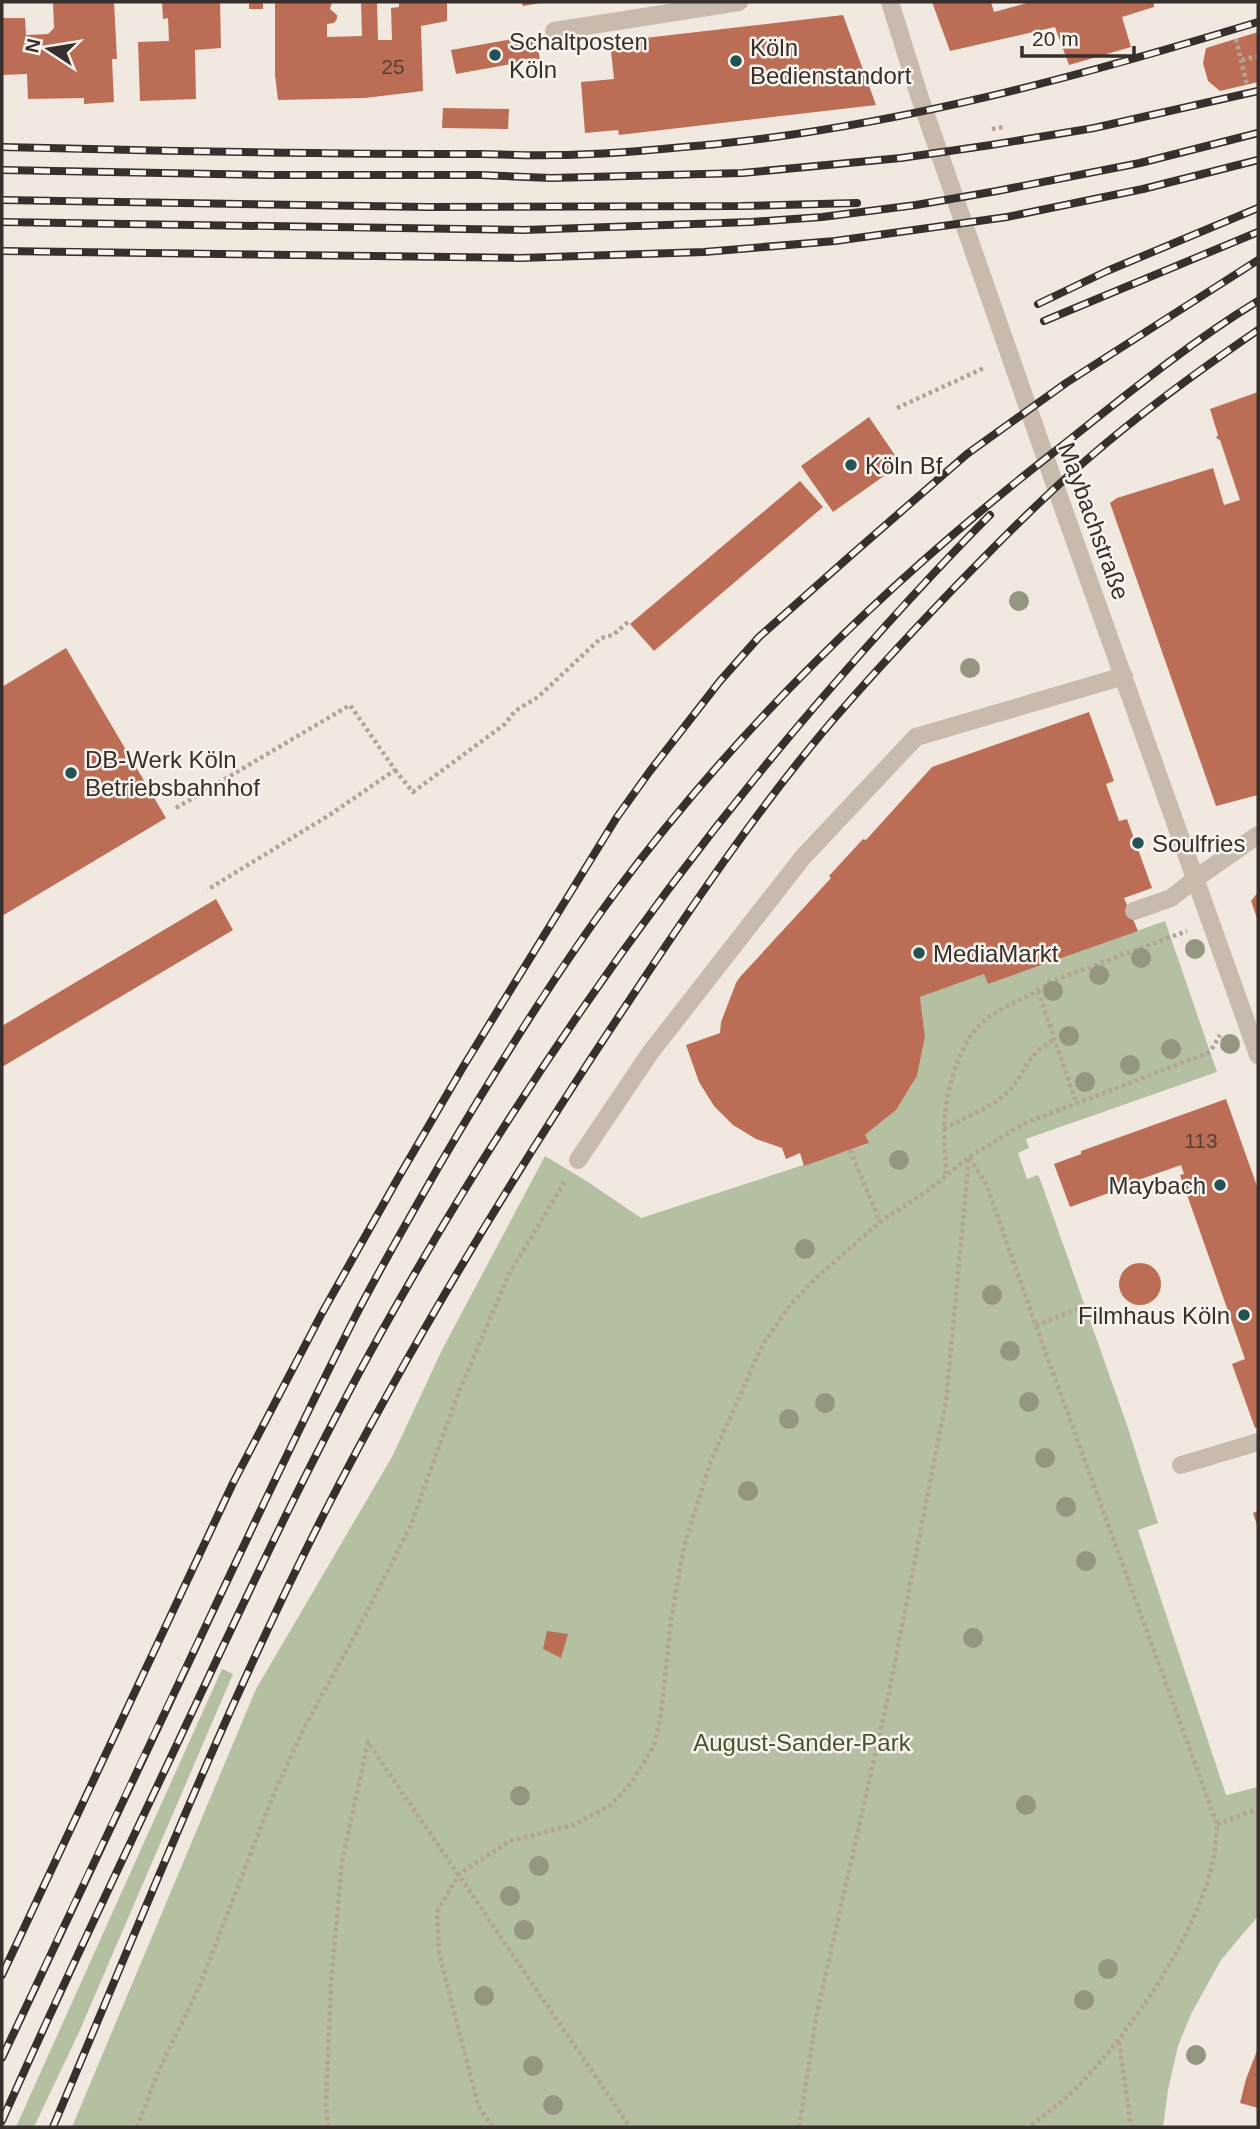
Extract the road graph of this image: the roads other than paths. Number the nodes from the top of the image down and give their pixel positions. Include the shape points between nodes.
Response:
1 (739, 2) edge
2 (890, 2) edge
3 (554, 31) dead end
4 (1124, 676) junction
5 (1258, 835) edge
6 (1195, 879) junction
7 (1134, 911) dead end
8 (1258, 1055) edge
9 (578, 1160) road end
10 (1258, 1442) edge
11 (1181, 1465) dead end

1 - 3 street
2 - 4 street, Maybachstraße
4 - 6 street, Maybachstraße
4 - 9 street via 916,737 803,857 650,1053
5 - 6 street
6 - 7 street via 1171,898
6 - 8 street, Maybachstraße
10 - 11 street

